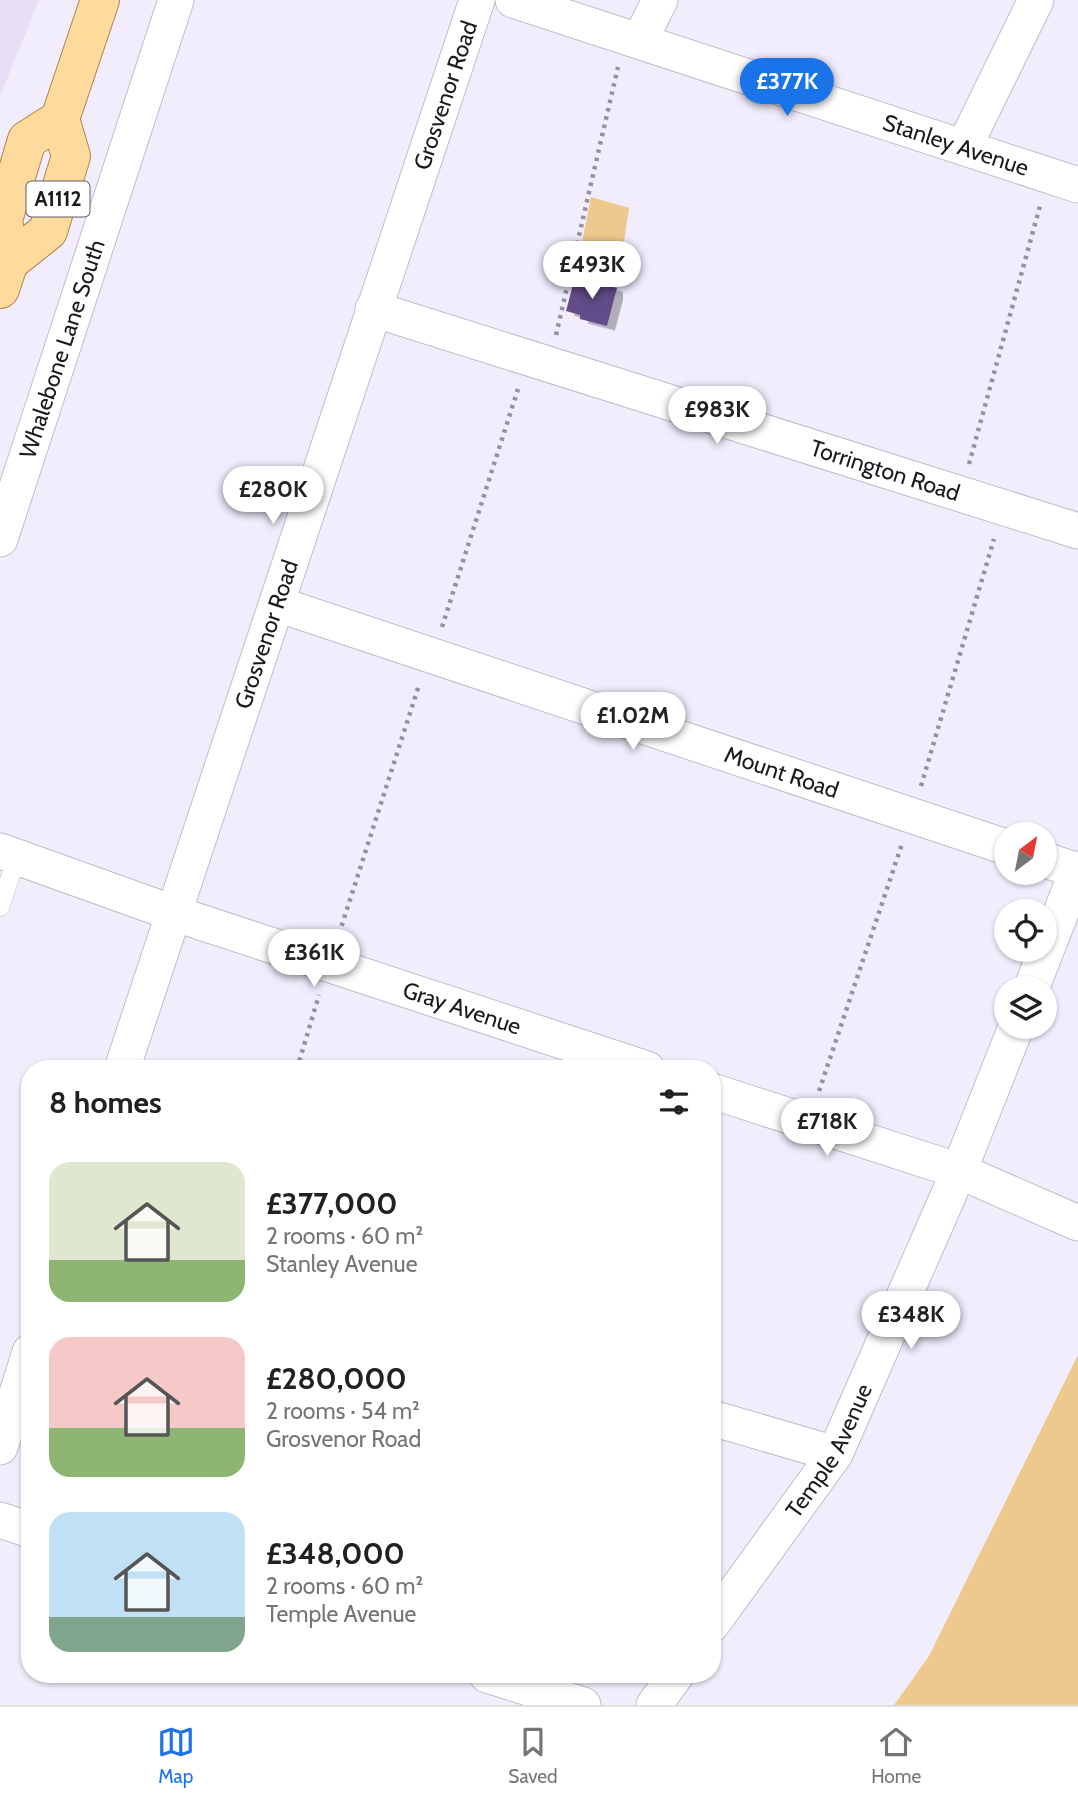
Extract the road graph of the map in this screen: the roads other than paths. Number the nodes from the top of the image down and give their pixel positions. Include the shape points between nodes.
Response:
1 (100, 0) edge
2 (176, 0) edge
3 (477, 0) edge
4 (513, 0) edge
5 (660, 0) edge
6 (1036, 0) edge
7 (633, 38) junction
8 (964, 147) junction
9 (1063, 180) edge
10 (3, 270) edge
11 (373, 309) junction
12 (1078, 531) edge
13 (0, 539) edge
14 (277, 604) junction
15 (994, 843) edge
16 (8, 854) edge
17 (1057, 864) edge
18 (1078, 870) edge
19 (0, 907) edge
20 (173, 913) junction
21 (1036, 976) edge
22 (1011, 1039) edge
23 (124, 1060) edge
24 (620, 1060) edge
25 (721, 1094) edge
26 (959, 1171) junction
27 (1078, 1223) edge
28 (21, 1380) edge
29 (721, 1421) edge
30 (0, 1447) edge
31 (835, 1454) junction
32 (0, 1520) edge
33 (21, 1527) edge
34 (721, 1612) edge
35 (513, 1683) edge
36 (670, 1683) edge
37 (583, 1705) edge
38 (654, 1705) edge

1 - 10 main road, A1112 via 60,119 27,140 3,220
2 - 13 street, Whalebone Lane South
3 - 11 street, Grosvenor Road
4 - 7 street, Stanley Avenue
5 - 7 street
6 - 8 street
7 - 8 street, Stanley Avenue
8 - 9 street, Stanley Avenue
11 - 12 street, Torrington Road
11 - 14 street, Grosvenor Road
14 - 15 street, Mount Road
14 - 20 street, Grosvenor Road
16 - 19 lane
16 - 20 street, Gray Avenue
17 - 18 street
18 - 21 street
20 - 23 street, Grosvenor Road
20 - 24 street, Gray Avenue
22 - 26 street, Temple Avenue
25 - 26 street
26 - 27 street
26 - 31 street, Temple Avenue
28 - 30 street
29 - 31 street
31 - 34 street, Temple Avenue
32 - 33 street
35 - 37 street
36 - 38 street

